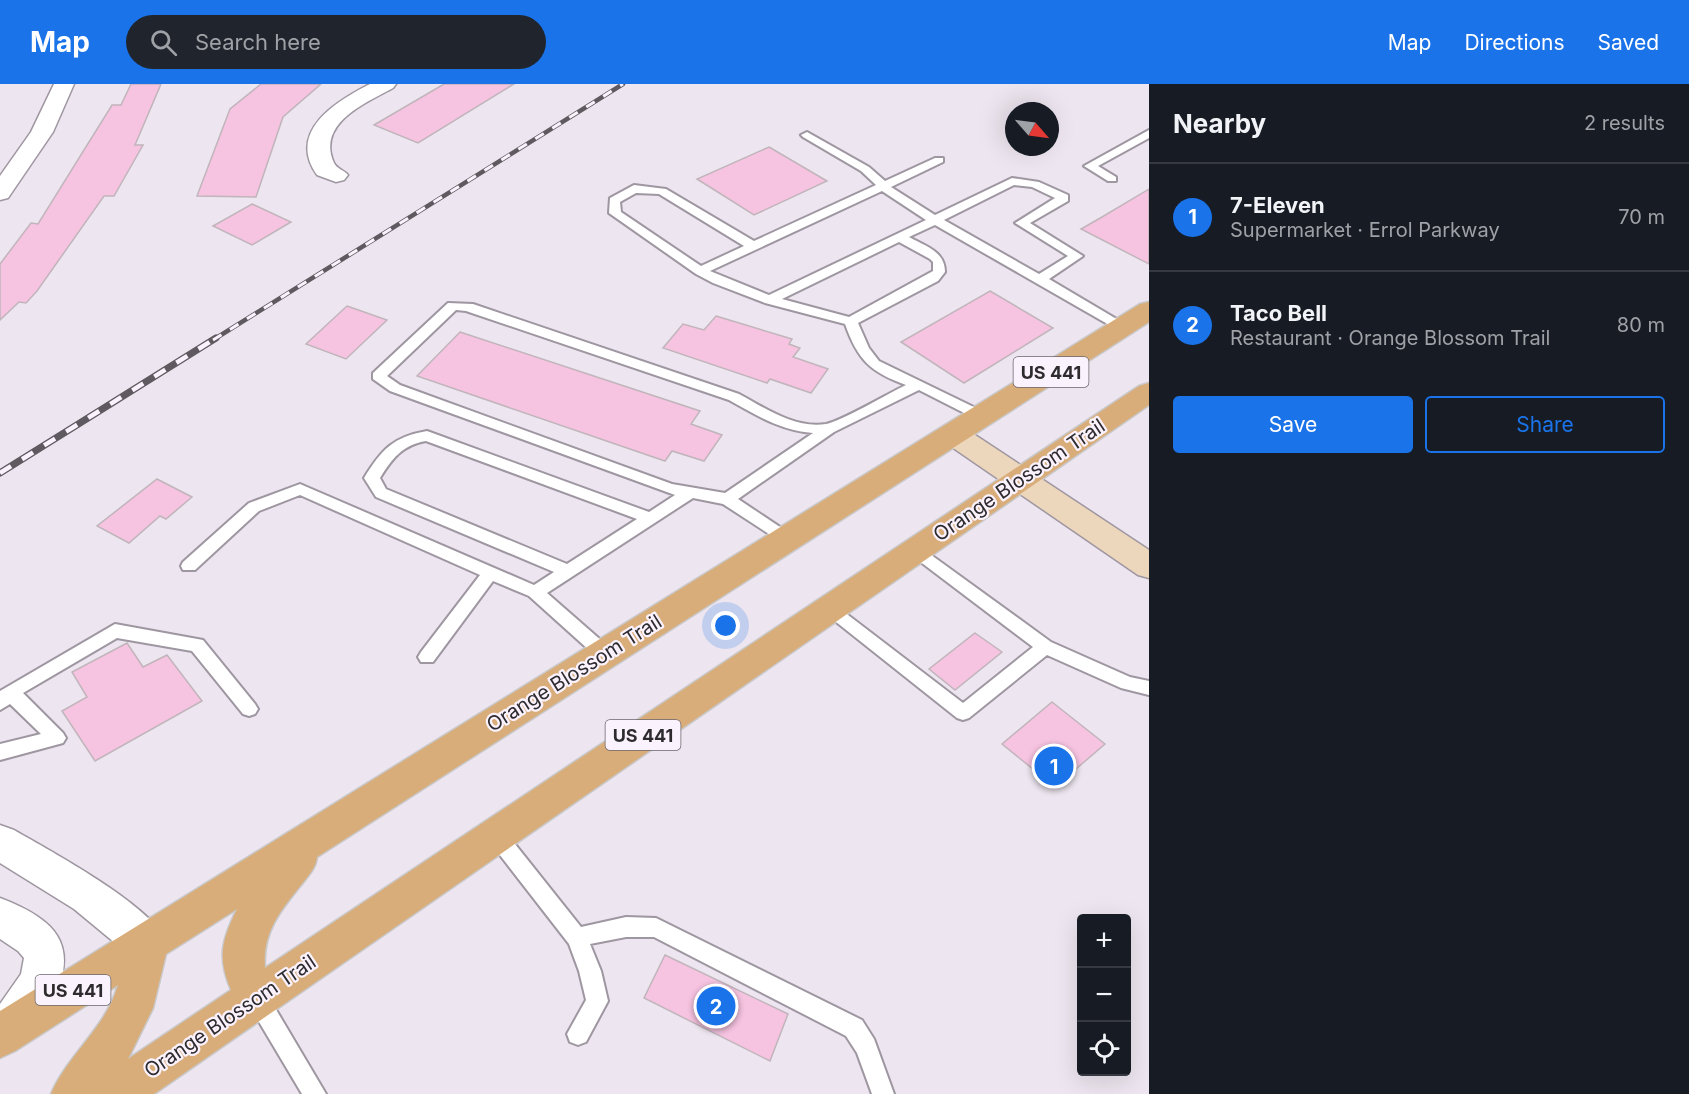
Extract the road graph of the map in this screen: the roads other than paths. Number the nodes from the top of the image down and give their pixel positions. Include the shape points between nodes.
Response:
1 (64, 84) edge
2 (386, 84) edge
3 (1149, 133) edge
4 (807, 135) dead end
5 (939, 160) dead end
6 (336, 176) dead end
7 (1112, 179) dead end
8 (886, 186) junction
9 (0, 193) edge
10 (935, 220) junction
11 (899, 237) junction
12 (754, 247) junction
13 (700, 271) junction
14 (1039, 280) junction
15 (770, 300) junction
16 (1149, 310) edge
17 (851, 321) junction
18 (1123, 327) junction
19 (919, 384) junction
20 (1149, 392) edge
21 (981, 416) junction
22 (829, 429) junction
23 (953, 434) junction
24 (1021, 480) junction
25 (691, 492) junction
26 (727, 499) junction
27 (650, 518) junction
28 (786, 539) junction
29 (916, 550) junction
30 (189, 566) dead end
31 (1149, 566) edge
32 (568, 571) junction
33 (490, 573) junction
34 (535, 592) junction
35 (829, 610) junction
36 (1045, 647) junction
37 (605, 654) junction
38 (427, 657) dead end
39 (1149, 688) edge
40 (5, 697) edge
41 (249, 709) dead end
42 (0, 752) edge
43 (496, 835) junction
44 (316, 837) junction
45 (0, 842) edge
46 (0, 917) edge
47 (577, 938) junction
48 (147, 943) junction
49 (257, 998) junction
50 (578, 1034) dead end
51 (1, 1035) edge
52 (74, 1094) edge
53 (114, 1094) edge
54 (315, 1094) edge
55 (883, 1094) edge

1 - 9 street via 42,132
2 - 6 street via 339,110 326,122 319,150 326,170
3 - 7 lane via 1090,166
4 - 8 lane
5 - 8 lane
8 - 10 lane via 896,197
8 - 12 lane
10 - 11 lane
10 - 14 lane
10 - 14 lane via 1012,181 1035,184 1064,198 1021,223 1077,256
11 - 15 lane
11 - 17 lane via 934,256 939,272
12 - 13 lane
12 - 13 lane via 662,191 634,189 614,201 615,213
13 - 15 lane via 731,289
14 - 18 lane
15 - 17 lane
16 - 18 main road, Orange Blossom Trail / US 441
17 - 19 lane via 869,362
18 - 21 main road, Orange Blossom Trail / US 441
19 - 21 lane
19 - 22 lane
20 - 24 main road, Orange Blossom Trail / US 441
21 - 23 main road, Orange Blossom Trail / US 441
22 - 25 lane via 796,427 734,397 468,307 453,306 378,376 395,388 670,489
22 - 26 lane
23 - 24 street
23 - 28 main road, Orange Blossom Trail / US 441
24 - 29 main road, Orange Blossom Trail / US 441
24 - 31 street
25 - 26 lane
25 - 27 lane
26 - 28 lane
27 - 32 lane
27 - 32 lane via 427,436 405,439 387,455 372,478 381,493
28 - 37 main road, Orange Blossom Trail / US 441
29 - 35 main road, Orange Blossom Trail / US 441
29 - 36 lane
30 - 33 lane via 254,507 300,489
32 - 34 lane
33 - 34 lane
33 - 38 lane
34 - 37 lane
35 - 36 lane via 963,713
35 - 43 main road, Orange Blossom Trail / US 441
36 - 39 lane via 1127,683
37 - 44 main road, Orange Blossom Trail / US 441
40 - 41 lane via 115,631 197,645
40 - 42 lane via 57,738
43 - 47 lane
43 - 49 main road, Orange Blossom Trail / US 441
44 - 48 main road, Orange Blossom Trail / US 441
44 - 49 main road via 258,907 246,939 244,967
45 - 48 street via 87,896
46 - 51 street via 33,937 45,956 43,975 31,1001
47 - 50 lane via 597,1001
47 - 55 lane via 616,926 656,928 854,1028
48 - 51 main road, Orange Blossom Trail / US 441
48 - 52 main road via 138,996 113,1046
49 - 53 main road, Orange Blossom Trail / US 441
49 - 54 lane

